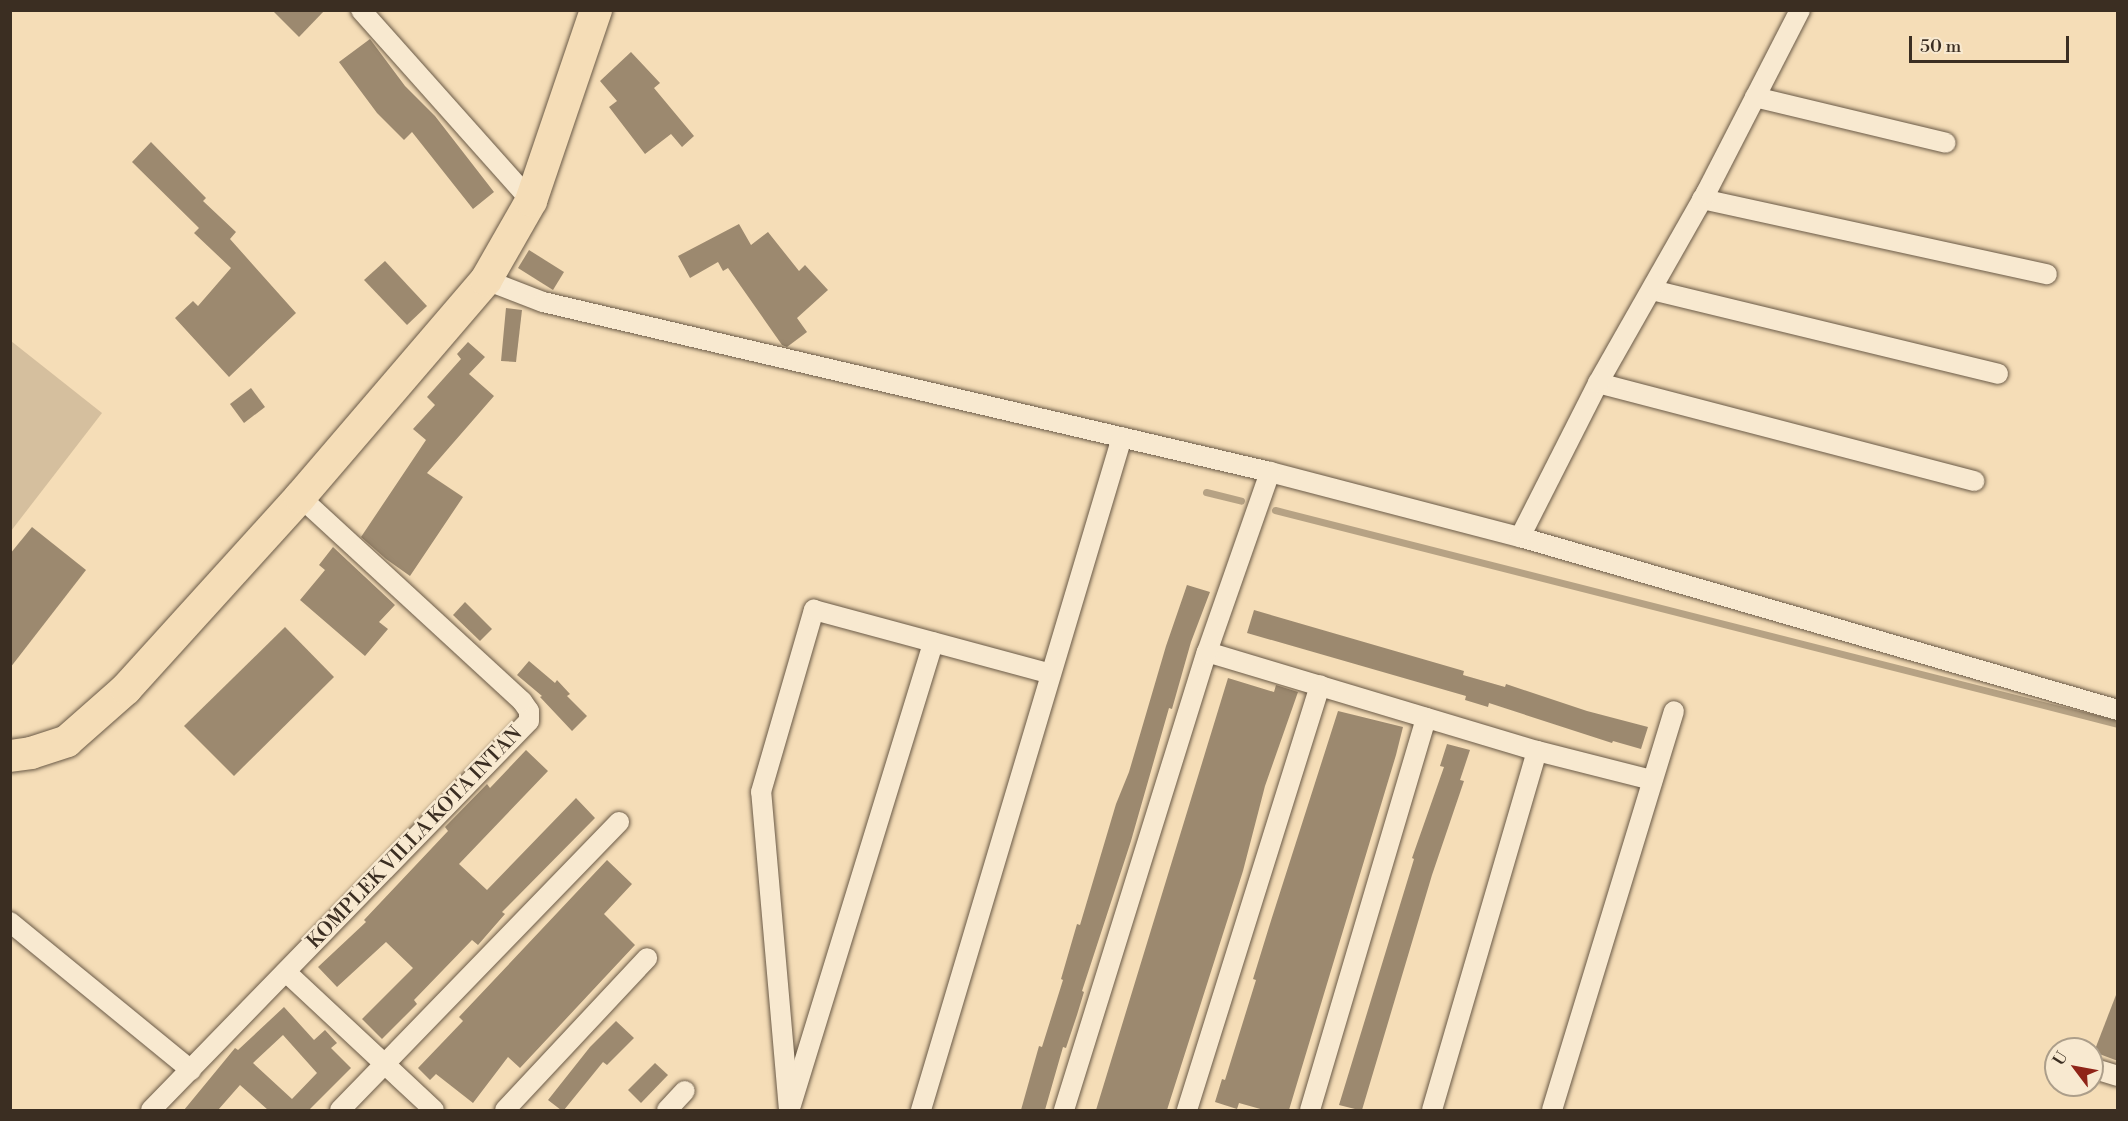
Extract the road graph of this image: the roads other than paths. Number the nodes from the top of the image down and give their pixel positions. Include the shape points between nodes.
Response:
1 (361, 10) edge
2 (596, 10) edge
3 (1800, 10) edge
4 (1755, 97) junction
5 (1946, 143) dead end
6 (1702, 199) junction
7 (531, 201) junction
8 (2047, 274) dead end
9 (486, 280) junction
10 (1652, 290) junction
11 (1998, 374) dead end
12 (1598, 383) junction
13 (1122, 437) junction
14 (1270, 472) junction
15 (1974, 481) dead end
16 (300, 497) junction
17 (1520, 537) junction
18 (933, 642) junction
19 (1208, 652) junction
20 (1051, 675) junction
21 (1320, 685) junction
22 (2118, 710) edge
23 (1674, 711) dead end
24 (1426, 718) junction
25 (1537, 751) junction
26 (10, 756) edge
27 (1653, 780) junction
28 (619, 822) dead end
29 (10, 922) edge
30 (647, 958) dead end
31 (286, 972) junction
32 (383, 1065) junction
33 (191, 1070) junction
34 (685, 1091) dead end
35 (151, 1110) edge
36 (340, 1110) edge
37 (434, 1110) edge
38 (505, 1110) edge
39 (667, 1110) edge
40 (789, 1110) edge
41 (921, 1110) edge
42 (1064, 1110) edge
43 (1187, 1110) edge
44 (1310, 1110) edge
45 (1432, 1110) edge
46 (1552, 1110) edge

1 - 7 street
2 - 7 main road
3 - 4 street
4 - 5 street
4 - 6 street
6 - 8 street
6 - 10 street
7 - 9 main road
9 - 13 street via 543,302
9 - 16 main road
10 - 11 street
10 - 12 street
12 - 15 street
12 - 17 street
13 - 14 street
13 - 20 street
14 - 17 street
14 - 19 street
16 - 26 main road via 126,689 67,741
16 - 31 street, KOMPLEK VILLA KOTA INTAN via 522,701 529,711 529,721
17 - 22 street
18 - 20 street
18 - 40 street
18 - 40 street via 813,610 761,792
19 - 21 street
19 - 42 street
20 - 41 street
21 - 24 street
21 - 43 street
23 - 27 street
24 - 25 street
24 - 44 street
25 - 27 street
25 - 45 street
27 - 46 street
28 - 32 street
29 - 33 street
30 - 38 street
31 - 32 street
31 - 33 street, KOMPLEK VILLA KOTA INTAN
32 - 36 street
32 - 37 street
33 - 35 street, KOMPLEK VILLA KOTA INTAN
34 - 39 street

